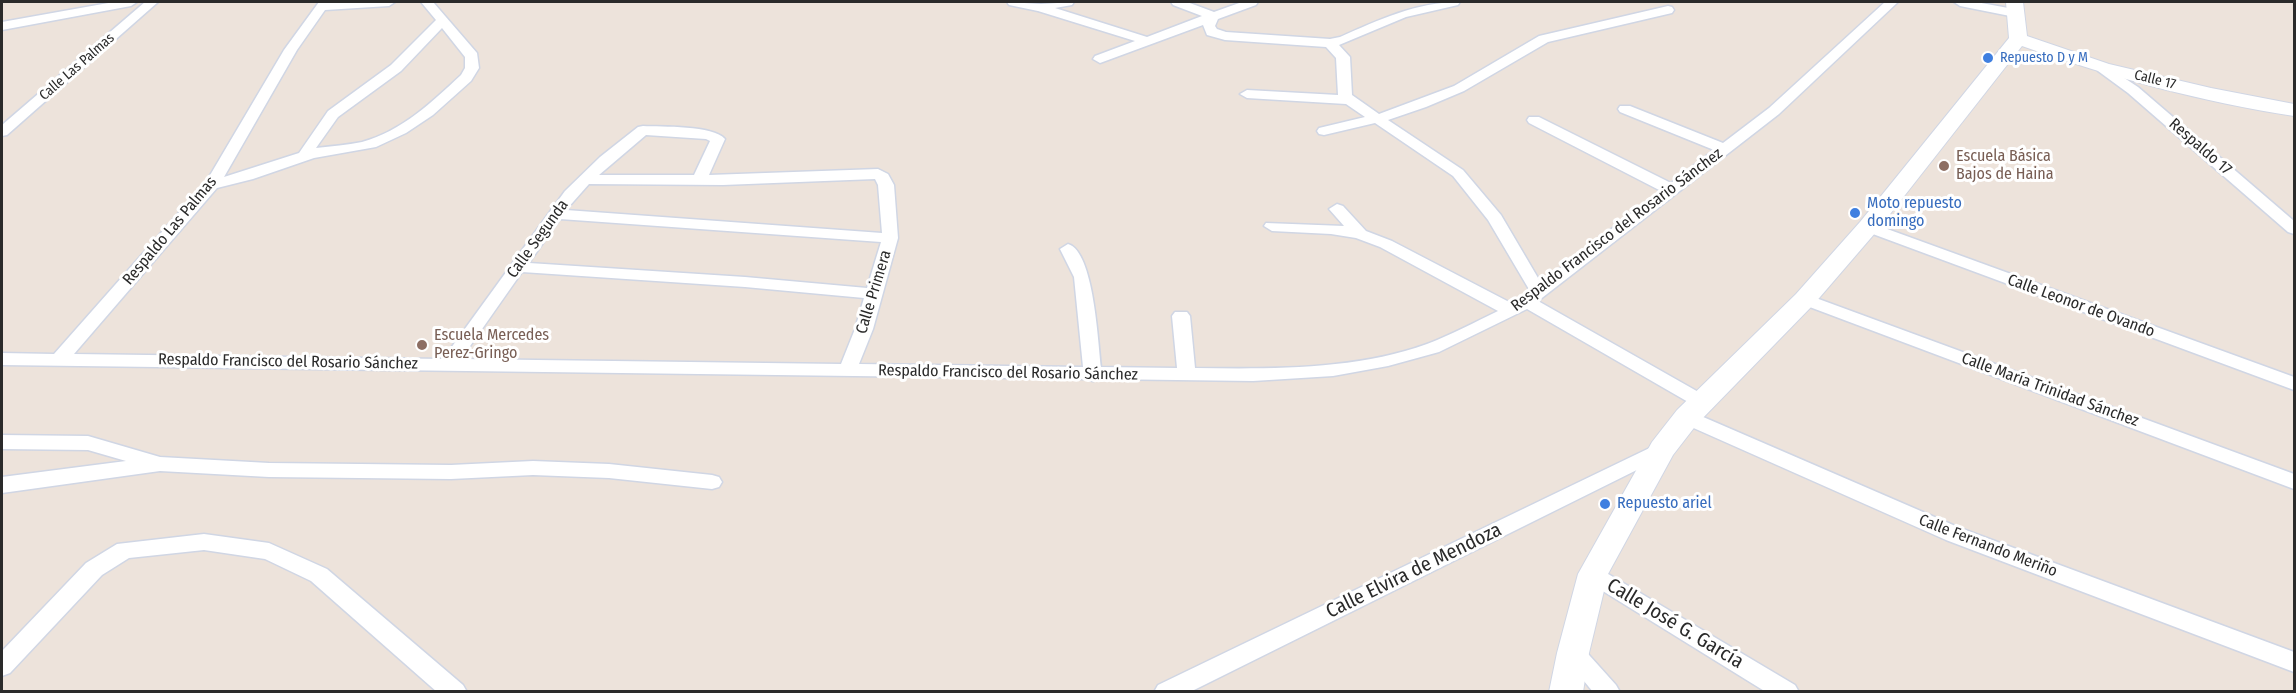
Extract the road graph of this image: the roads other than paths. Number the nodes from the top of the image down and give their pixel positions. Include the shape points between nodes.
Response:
1 (131, 2) edge
2 (152, 2) edge
3 (389, 2) edge
4 (427, 2) edge
5 (1013, 2) edge
6 (1068, 2) edge
7 (1177, 2) edge
8 (1252, 2) edge
9 (1454, 2) edge
10 (1892, 2) edge
11 (1960, 2) edge
12 (324, 4) edge
13 (2014, 7) edge
14 (1041, 8) junction
15 (1668, 10) dead end
16 (1213, 16) junction
17 (442, 21) junction
18 (2, 26) edge
19 (2018, 39) junction
20 (1147, 41) junction
21 (1330, 43) junction
22 (1100, 59) dead end
23 (2103, 68) junction
24 (1247, 94) dead end
25 (1347, 100) junction
26 (1625, 109) dead end
27 (2295, 110) edge
28 (1379, 120) junction
29 (1533, 120) dead end
30 (1324, 131) dead end
31 (2, 132) edge
32 (1725, 149) junction
33 (305, 155) junction
34 (584, 179) junction
35 (699, 180) junction
36 (212, 184) junction
37 (1672, 190) junction
38 (1337, 209) dead end
39 (554, 214) junction
40 (1272, 226) dead end
41 (1868, 227) junction
42 (2295, 229) edge
43 (1360, 234) junction
44 (890, 238) junction
45 (1068, 249) dead end
46 (518, 267) junction
47 (875, 294) junction
48 (1804, 298) junction
49 (1526, 302) junction
50 (1181, 316) dead end
51 (2, 359) edge
52 (59, 359) junction
53 (449, 363) junction
54 (847, 370) junction
55 (1093, 375) junction
56 (1187, 375) junction
57 (2295, 384) edge
58 (1695, 410) junction
59 (2, 442) edge
60 (1662, 449) junction
61 (160, 464) junction
62 (712, 482) dead end
63 (2295, 482) edge
64 (2, 485) edge
65 (1593, 574) junction
66 (1573, 653) junction
67 (2295, 662) edge
68 (2, 666) edge
69 (455, 692) edge
70 (1166, 692) edge
71 (1566, 692) edge
72 (1608, 692) edge
73 (1787, 692) edge

1 - 18 street
2 - 31 street, Calle Las Palmas
3 - 12 street
4 - 17 street
5 - 14 street
6 - 14 street
7 - 16 street
8 - 16 street
9 - 21 street via 1401,14
10 - 32 street, Respaldo Francisco del Rosario Sánchez via 1774,111
11 - 13 street
12 - 36 street, Respaldo Las Palmas via 291,50
13 - 19 main road
14 - 20 street
15 - 28 street via 1544,39 1445,95
16 - 20 street
16 - 21 street via 1209,26 1212,32 1226,36
17 - 33 street via 396,68 333,114
17 - 33 street via 472,56 473,64 471,72 449,94 429,113 385,140
19 - 23 main road, Calle 17
19 - 41 main road
20 - 22 street
21 - 25 street via 1343,56
23 - 27 main road, Calle 17
23 - 42 street, Respaldo 17
24 - 25 street
25 - 28 street
26 - 32 street
28 - 30 street
28 - 49 street via 1442,161 1471,187 1495,218
29 - 37 street
32 - 37 street, Respaldo Francisco del Rosario Sánchez
33 - 36 street via 243,178
34 - 35 street
34 - 35 street, Calle Segunda via 643,130 708,135 718,140
34 - 39 street, Calle Segunda
35 - 44 street, Calle Primera via 878,174 886,185
36 - 52 street, Respaldo Las Palmas
37 - 49 street, Respaldo Francisco del Rosario Sánchez
38 - 43 street
39 - 44 street
39 - 46 street, Calle Segunda
40 - 43 street, Calle Fernando Meriño
41 - 48 main road
41 - 57 street, Calle Leonor de Ovando
43 - 49 street, Calle Fernando Meriño
44 - 47 street, Calle Primera
45 - 55 street via 1082,277
46 - 47 street
46 - 53 street, Calle Segunda
47 - 54 street, Calle Primera
48 - 58 main road
48 - 63 street, Calle María Trinidad Sánchez
49 - 56 street, Respaldo Francisco del Rosario Sánchez via 1433,348 1388,360 1333,370
49 - 58 street, Calle Fernando Meriño
50 - 56 street
51 - 52 street, Respaldo Francisco del Rosario Sánchez
52 - 53 street, Respaldo Francisco del Rosario Sánchez
53 - 54 street, Respaldo Francisco del Rosario Sánchez
54 - 55 street, Respaldo Francisco del Rosario Sánchez
55 - 56 street, Respaldo Francisco del Rosario Sánchez
58 - 60 main road
58 - 67 street, Calle Fernando Meriño via 1953,534
59 - 61 street via 88,443
60 - 65 main road
60 - 70 street, Calle Elvira de Mendoza
61 - 62 street via 268,470 451,472 543,468
61 - 64 street
65 - 66 main road
65 - 73 street, Calle José G. García
66 - 71 main road
66 - 72 street
68 - 69 street via 94,569 125,550 204,542 269,551 319,574

